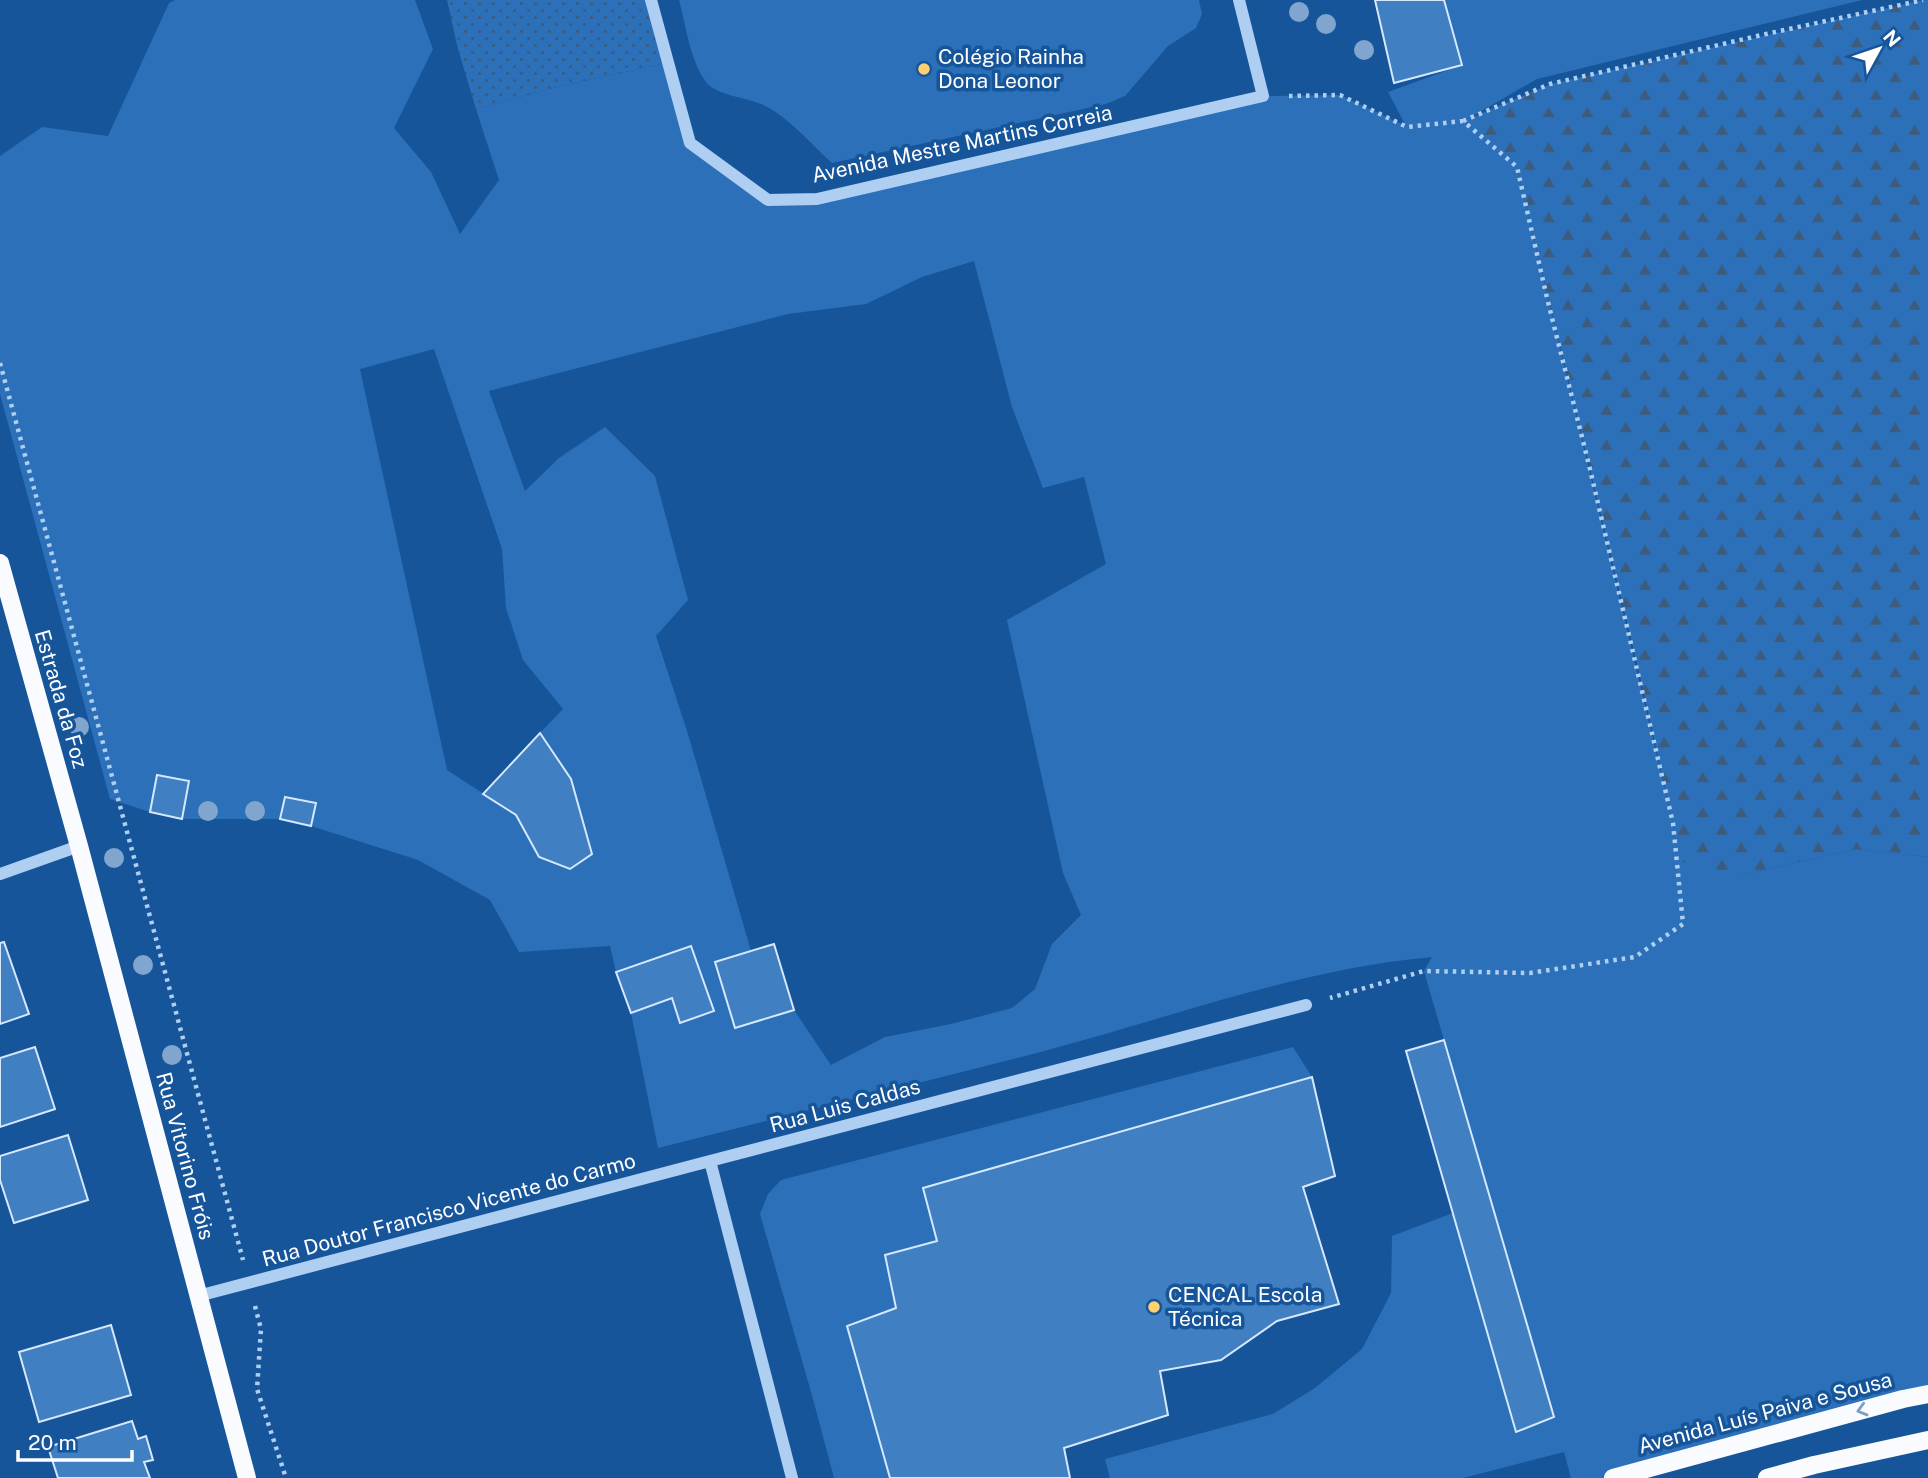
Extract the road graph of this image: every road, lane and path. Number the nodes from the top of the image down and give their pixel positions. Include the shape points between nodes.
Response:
1 (651, 0) edge
2 (1239, 0) edge
3 (1923, 0) edge
4 (1263, 96) junction
5 (1463, 121) junction
6 (0, 363) edge
7 (0, 563) edge
8 (79, 846) junction
9 (0, 874) edge
10 (1306, 1005) joint
11 (710, 1161) junction
12 (250, 1283) junction
13 (198, 1296) junction
14 (1928, 1394) edge
15 (1928, 1440) edge
16 (247, 1478) edge
17 (286, 1478) edge
18 (792, 1478) edge
19 (1614, 1478) edge
20 (1767, 1478) edge

1 - 4 street, Avenida Mestre Martins Correia via 690,143 768,200 817,199
2 - 4 street
3 - 5 path via 1550,84
4 - 5 path via 1340,95 1407,127
5 - 10 path via 1517,167 1673,823 1683,924 1636,957 1530,973 1424,971
6 - 12 path
7 - 8 main road, Estrada da Foz
8 - 9 street
8 - 13 main road, Rua Vitorino Fróis
10 - 11 street, Rua Luis Caldas
11 - 12 street, Rua Doutor Francisco Vicente do Carmo
11 - 18 street
12 - 13 street, Rua Doutor Francisco Vicente do Carmo
12 - 17 path via 261,1329 257,1390
13 - 16 main road, Rua Vitorino Fróis
14 -> 19 main road, Avenida Luís Paiva e Sousa
15 - 20 main road

